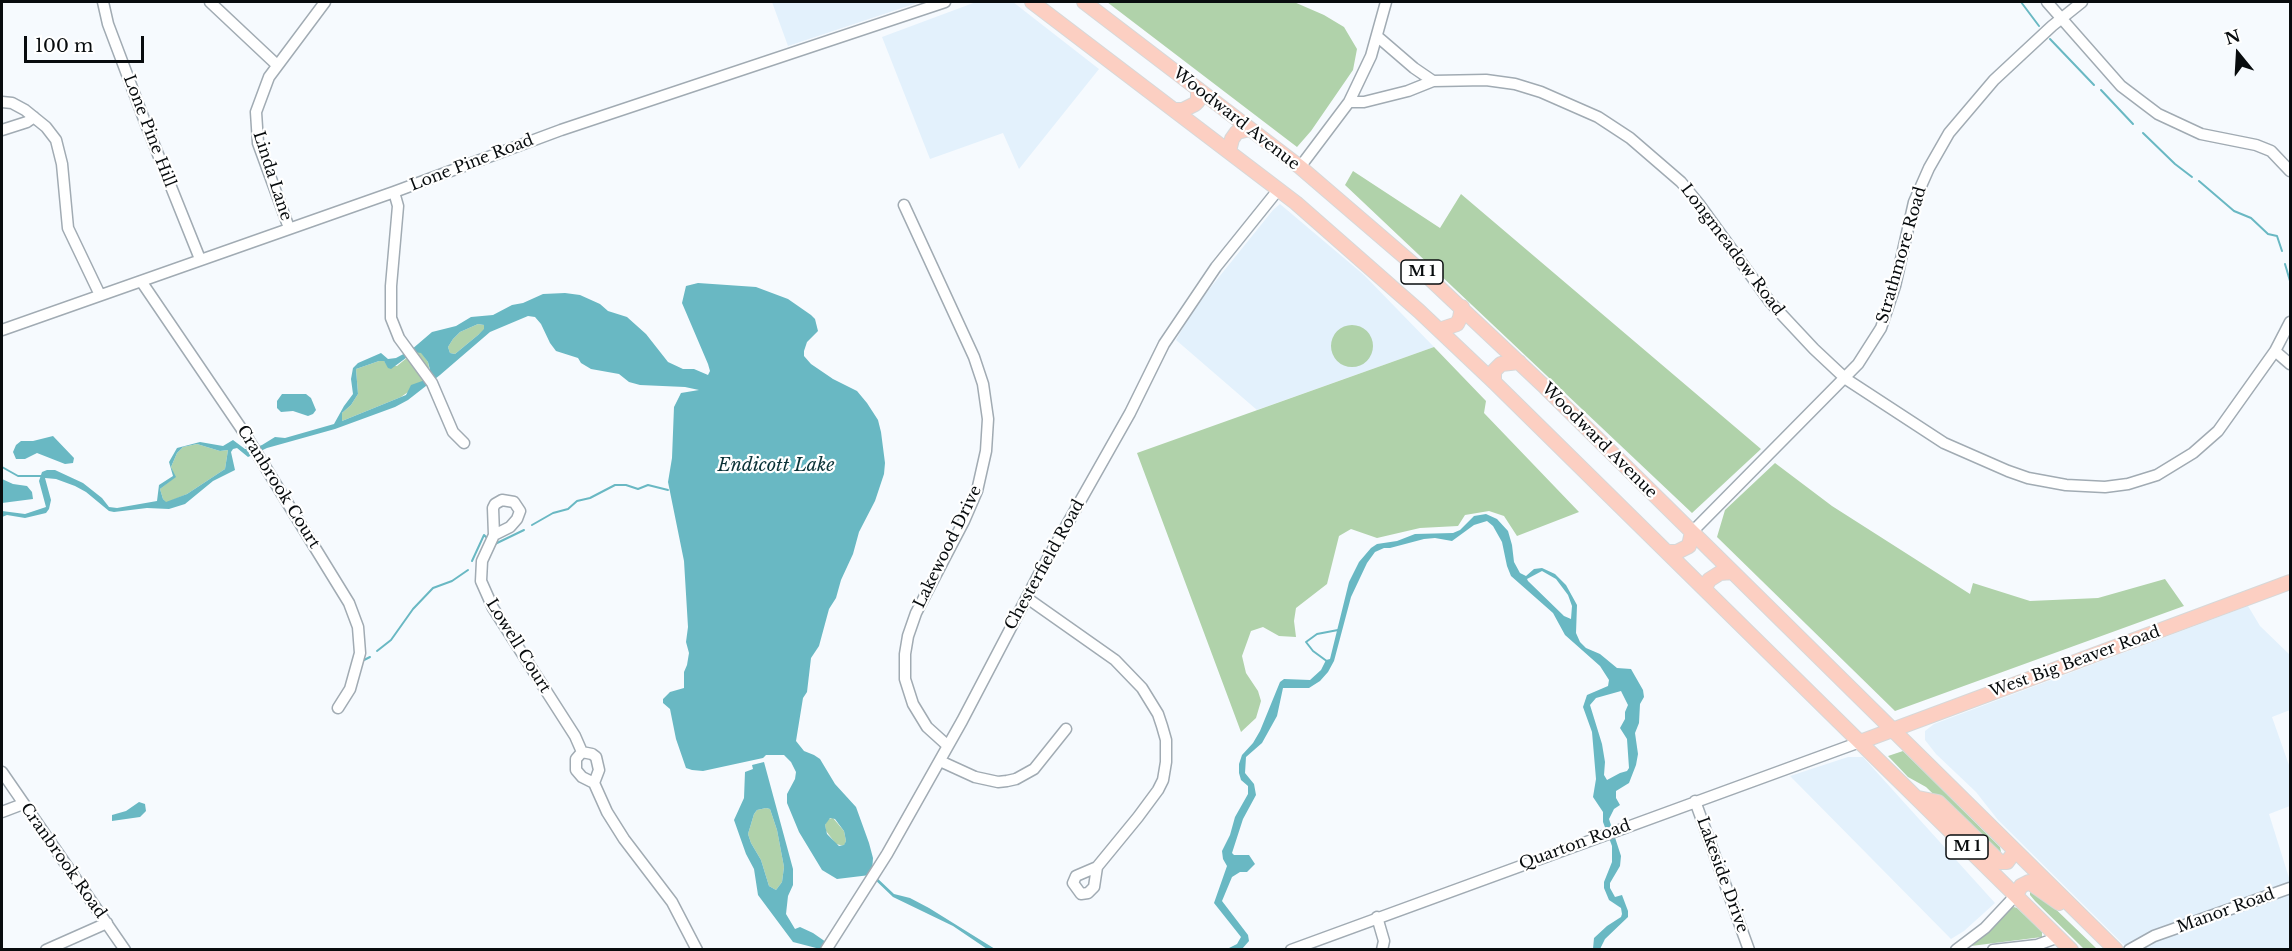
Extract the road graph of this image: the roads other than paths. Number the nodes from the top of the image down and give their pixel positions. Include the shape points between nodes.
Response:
1 (103, 2) edge
2 (210, 2) edge
3 (325, 2) edge
4 (945, 2) edge
5 (1032, 2) edge
6 (1084, 2) edge
7 (1386, 2) edge
8 (2048, 2) edge
9 (2082, 2) edge
10 (2061, 17) junction
11 (1378, 37) junction
12 (277, 65) junction
13 (1433, 81) junction
14 (1198, 89) junction
15 (2, 102) edge
16 (1349, 102) junction
17 (1176, 110) junction
18 (34, 117) junction
19 (1250, 129) junction
20 (2, 130) edge
21 (1229, 151) junction
22 (1300, 167) junction
23 (2290, 171) edge
24 (1278, 190) junction
25 (394, 192) junction
26 (904, 205) dead end
27 (289, 228) junction
28 (200, 260) junction
29 (141, 281) junction
30 (100, 295) junction
31 (1462, 308) junction
32 (2290, 322) edge
33 (2, 330) edge
34 (1439, 330) junction
35 (2275, 351) junction
36 (1519, 362) junction
37 (2290, 364) edge
38 (1846, 379) junction
39 (1494, 382) junction
40 (464, 443) dead end
41 (1692, 532) junction
42 (494, 535) dead end
43 (1667, 552) junction
44 (1732, 572) junction
45 (2290, 582) edge
46 (1705, 588) junction
47 (1026, 598) junction
48 (338, 708) dead end
49 (1066, 729) dead end
50 (1893, 729) junction
51 (1860, 742) junction
52 (948, 746) junction
53 (582, 752) junction
54 (940, 761) junction
55 (2, 772) edge
56 (594, 783) junction
57 (1918, 798) junction
58 (1695, 801) junction
59 (23, 804) junction
60 (2, 812) edge
61 (2014, 851) junction
62 (1097, 867) dead end
63 (2290, 888) edge
64 (2016, 895) junction
65 (1377, 917) junction
66 (2082, 917) junction
67 (107, 923) junction
68 (2059, 937) junction
69 (46, 950) edge
70 (125, 950) edge
71 (697, 950) edge
72 (826, 950) edge
73 (1290, 950) edge
74 (1382, 950) edge
75 (1749, 950) edge
76 (1956, 950) edge
77 (1993, 950) edge
78 (2071, 950) edge
79 (2116, 950) edge
80 (2129, 950) edge

1 - 28 street, Lone Pine Hill via 108,24
2 - 12 street
3 - 12 street, Linda Lane
4 - 25 street, Lone Pine Road via 561,130
5 - 17 main road, Woodward Avenue / M 1
6 - 14 main road, Woodward Avenue / M 1
7 - 11 street
8 - 10 street
9 - 10 street, Strathmore Road
10 - 23 street via 2121,86 2158,114 2201,134 2271,151
10 - 38 street, Strathmore Road via 1982,93 1949,133 1914,201 1881,328
11 - 13 street
11 - 16 street
12 - 27 street, Linda Lane via 259,100 256,133
13 - 16 street, Longmeadow Road via 1364,102
13 - 38 street, Longmeadow Road via 1515,84 1586,110 1621,131 1686,188 1770,302
14 - 17 main road via 1198,101 1191,108
14 - 19 main road, Woodward Avenue / M 1
15 - 18 street via 19,106
16 - 22 street
17 - 21 main road, Woodward Avenue / M 1
18 - 20 street
18 - 30 street via 56,140 68,228
19 - 21 main road via 1237,132
19 - 22 main road, Woodward Avenue / M 1
21 - 24 main road, Woodward Avenue / M 1
22 - 31 main road, Woodward Avenue / M 1
24 - 34 main road, Woodward Avenue / M 1
24 - 47 street, Chesterfield Road via 1173,329
25 - 27 street, Lone Pine Road
25 - 40 street via 398,206 391,318 429,378 453,432
26 - 52 street, Lakewood Drive via 974,357 987,410 986,452 977,491 911,624 905,654 905,679 913,704 927,727
27 - 28 street, Lone Pine Road
28 - 29 street, Lone Pine Road
29 - 30 street, Lone Pine Road
29 - 48 street, Cranbrook Court via 265,466 345,595 361,642 350,689
30 - 33 street, Lone Pine Road
31 - 34 main road via 1457,324
31 - 36 main road, Woodward Avenue / M 1
32 - 35 street, Longmeadow Road
34 - 39 main road, Woodward Avenue / M 1
35 - 37 street
35 - 38 street, Longmeadow Road via 2226,422 2208,441 2157,475 2105,488 2051,483 1989,464 1931,435
36 - 39 main road via 1501,364 1494,371
36 - 41 main road, Woodward Avenue / M 1
38 - 41 street, Strathmore Road
39 - 43 main road, Woodward Avenue / M 1
41 - 43 main road via 1689,546
41 - 44 main road, Woodward Avenue / M 1
42 - 53 street, Lowell Court via 481,567 484,590
43 - 46 main road, M 1
44 - 46 main road via 1720,573
44 - 50 main road, Woodward Avenue / M 1
45 - 50 main road, West Big Beaver Road
46 - 51 main road, M 1
47 - 52 street, Chesterfield Road
47 - 62 street via 1115,660 1146,694 1162,726 1166,751 1163,780
49 - 54 street via 1034,769 1016,779 998,782 975,777
50 - 51 main road, West Big Beaver Road
50 - 61 main road, Woodward Avenue / M 1
51 - 57 main road, M 1
51 - 58 street, Quarton Road
52 - 54 street, Chesterfield Road
53 - 56 street, Lowell Court via 592,754 598,763
53 - 56 street, Lowell Court via 576,759 576,770
54 - 72 street, Chesterfield Road
55 - 59 street, Cranbrook Road
56 - 71 street, Lowell Court via 618,831 672,902
57 - 61 main road via 1938,802 2000,862 2007,862
57 - 64 main road, M 1
58 - 65 street, Quarton Road
58 - 75 street, Lakeside Drive
59 - 60 street
59 - 67 street, Cranbrook Road
61 - 66 main road, Woodward Avenue / M 1
63 - 80 street, Manor Road via 2154,936
64 - 66 main road via 2020,886 2029,882
64 - 68 main road, M 1
64 - 76 street via 1985,928
65 - 73 street, Quarton Road
65 - 74 street via 1384,941
66 - 79 main road, M 1
67 - 69 street
67 - 70 street, Cranbrook Road
68 - 77 street via 2037,945
68 - 78 main road, M 1

